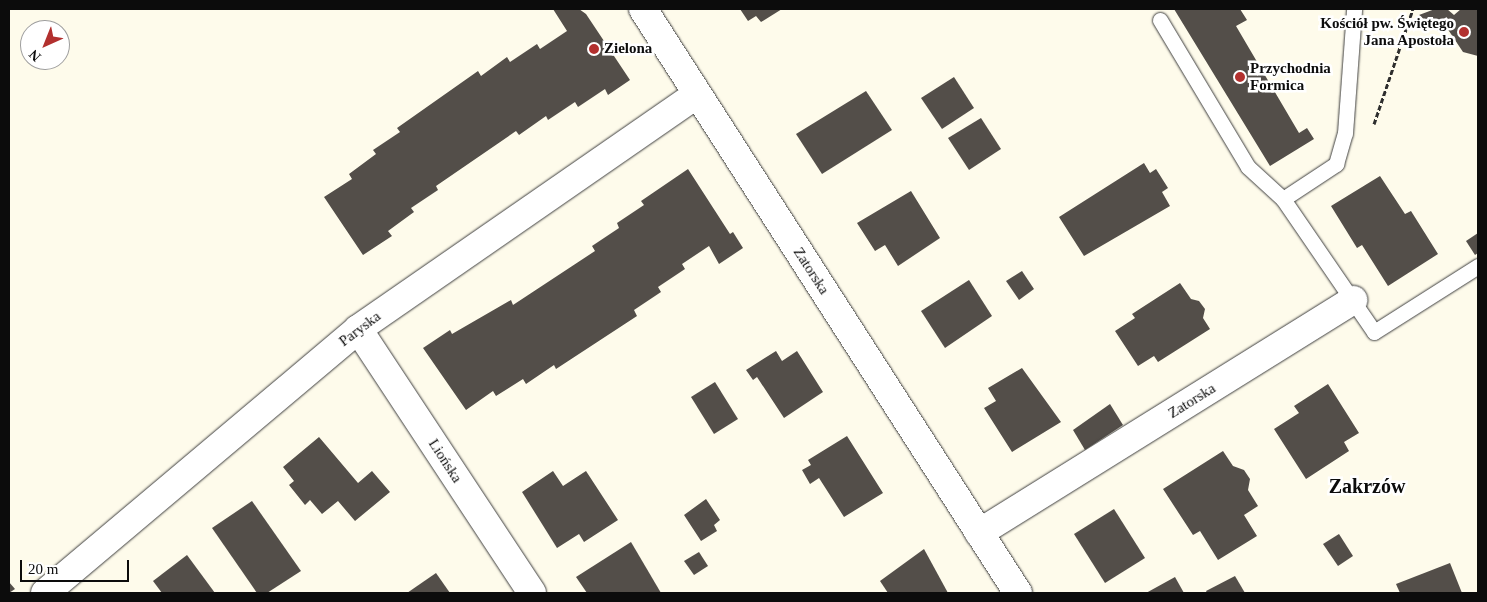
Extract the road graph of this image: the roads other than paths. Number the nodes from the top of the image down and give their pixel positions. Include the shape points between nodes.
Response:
1 (643, 9) edge
2 (1354, 9) edge
3 (1160, 20) dead end
4 (697, 94) junction
5 (1283, 199) junction
6 (1478, 266) edge
7 (1353, 300) junction
8 (358, 328) junction
9 (980, 533) junction
10 (45, 593) edge
11 (532, 593) edge
12 (1018, 593) edge

1 - 4 street, Zatorska
2 - 5 lane via 1345,134 1336,164
3 - 5 lane via 1248,167
4 - 8 street, Paryska
4 - 9 street, Zatorska
5 - 7 lane
6 - 7 lane via 1374,332
7 - 9 street, Zatorska
8 - 10 street, Paryska
8 - 11 street, Liońska
9 - 12 street, Zatorska

